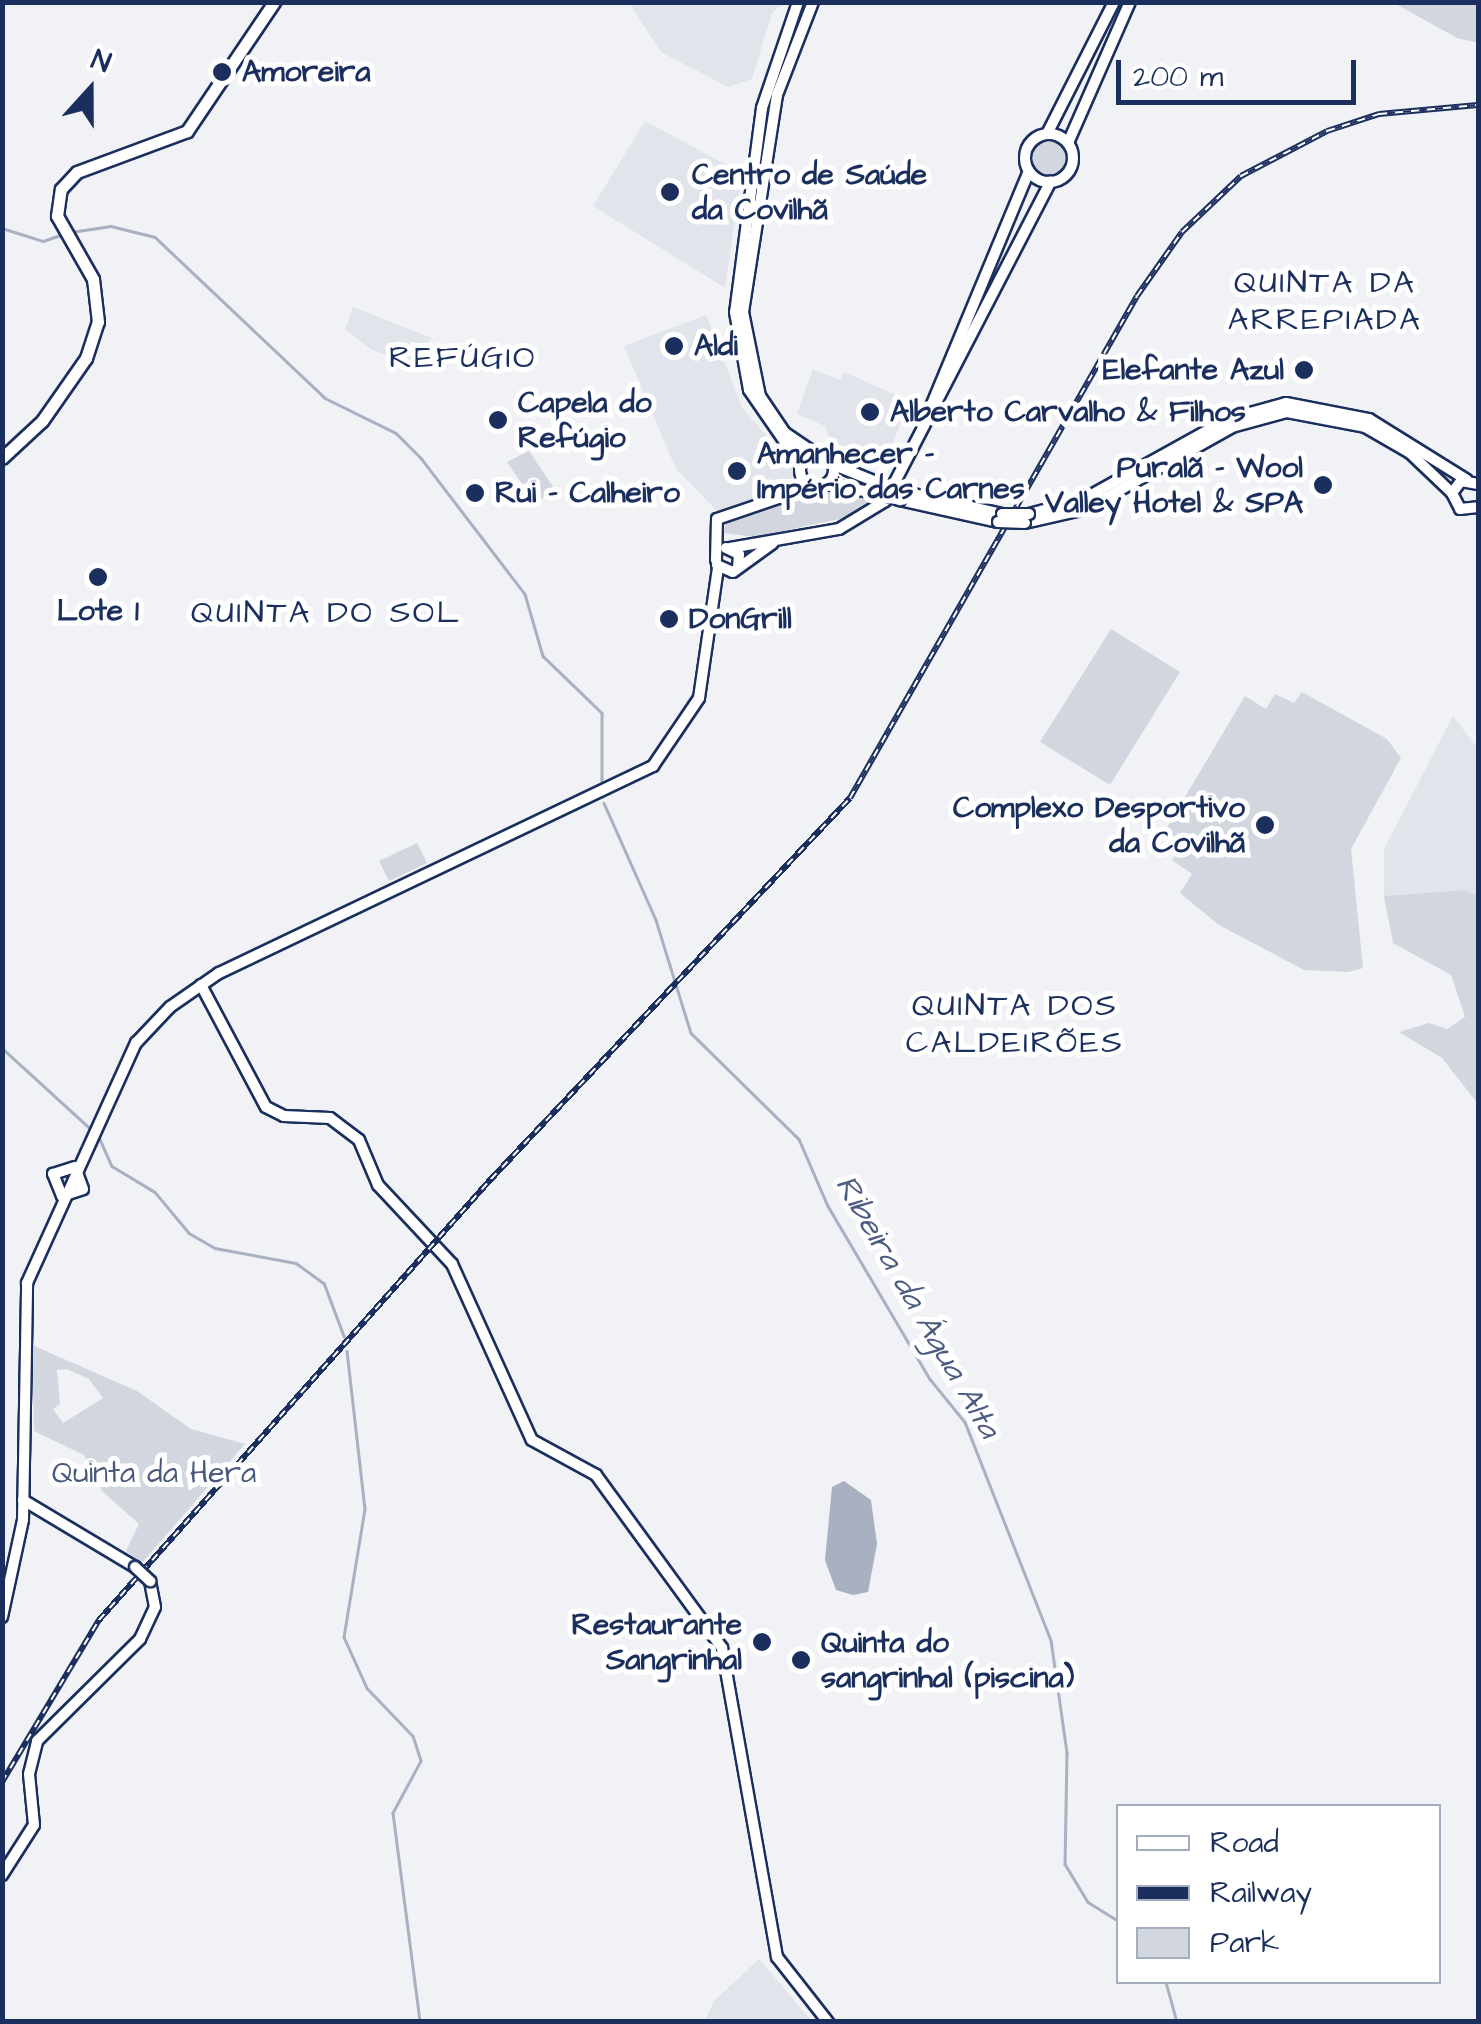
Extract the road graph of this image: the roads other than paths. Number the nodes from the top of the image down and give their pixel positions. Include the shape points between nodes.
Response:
1 (274, 2) edge
2 (798, 2) edge
3 (812, 2) edge
4 (1114, 2) edge
5 (1130, 2) edge
6 (1047, 134) junction
7 (1068, 143) junction
8 (1030, 171) junction
9 (1051, 181) junction
10 (921, 436) junction
11 (815, 453) junction
12 (2, 458) edge
13 (832, 464) junction
14 (801, 468) junction
15 (1474, 481) edge
16 (819, 485) junction
17 (883, 490) junction
18 (788, 492) junction
19 (1452, 494) junction
20 (1475, 511) edge
21 (1027, 519) junction
22 (715, 531) junction
23 (773, 542) junction
24 (728, 548) junction
25 (717, 564) junction
26 (736, 570) junction
27 (719, 595) junction
28 (219, 974) junction
29 (201, 985) junction
30 (180, 1000) junction
31 (212, 1003) junction
32 (75, 1166) junction
33 (62, 1196) junction
34 (24, 1500) junction
35 (2, 1617) edge
36 (2, 1875) edge
37 (828, 2022) edge

1 - 12 main road via 187,132 77,172 61,189 67,233 96,290 93,340 42,421
2 - 14 main road via 764,102 735,312 748,390
3 - 11 main road via 777,95 743,312 760,396 785,433
4 - 6 main road
5 - 7 main road
6 - 7 main road
6 - 8 main road via 1026,150
7 - 9 main road via 1072,166
8 - 9 main road
8 - 10 main road
9 - 10 main road via 1034,202
10 - 23 main road via 878,508 839,529
11 - 13 main road
11 - 14 main road
13 - 16 main road
13 - 17 main road
14 - 16 main road
14 - 18 main road
15 - 19 main road
15 - 21 main road via 1368,418 1286,403 1218,424 1082,500
16 - 17 main road
16 - 18 main road
17 - 21 main road, bridge
18 - 22 main road via 730,511
19 - 20 main road
19 - 21 main road via 1410,453 1365,427 1287,412 1232,427 1086,509
22 - 24 main road
22 - 25 main road
23 - 24 main road
23 - 26 main road
24 - 25 main road
24 - 26 main road
25 - 26 main road
25 - 27 main road
26 - 27 main road
27 - 28 main road via 693,713 646,772
28 - 29 main road
28 - 31 main road
29 - 30 main road
29 - 31 main road
30 - 31 main road
30 - 32 main road via 136,1043
31 - 37 main road via 266,1107 284,1116 330,1118 359,1140 378,1185 452,1264 532,1440 596,1476 722,1648 777,1956
32 - 33 main road via 54,1174
32 - 33 main road via 83,1188
33 - 34 main road via 24,1302
34 - 35 main road via 20,1556
34 - 36 main road, bridge via 135,1566 150,1580 155,1607 140,1639 37,1741 29,1774 34,1825

